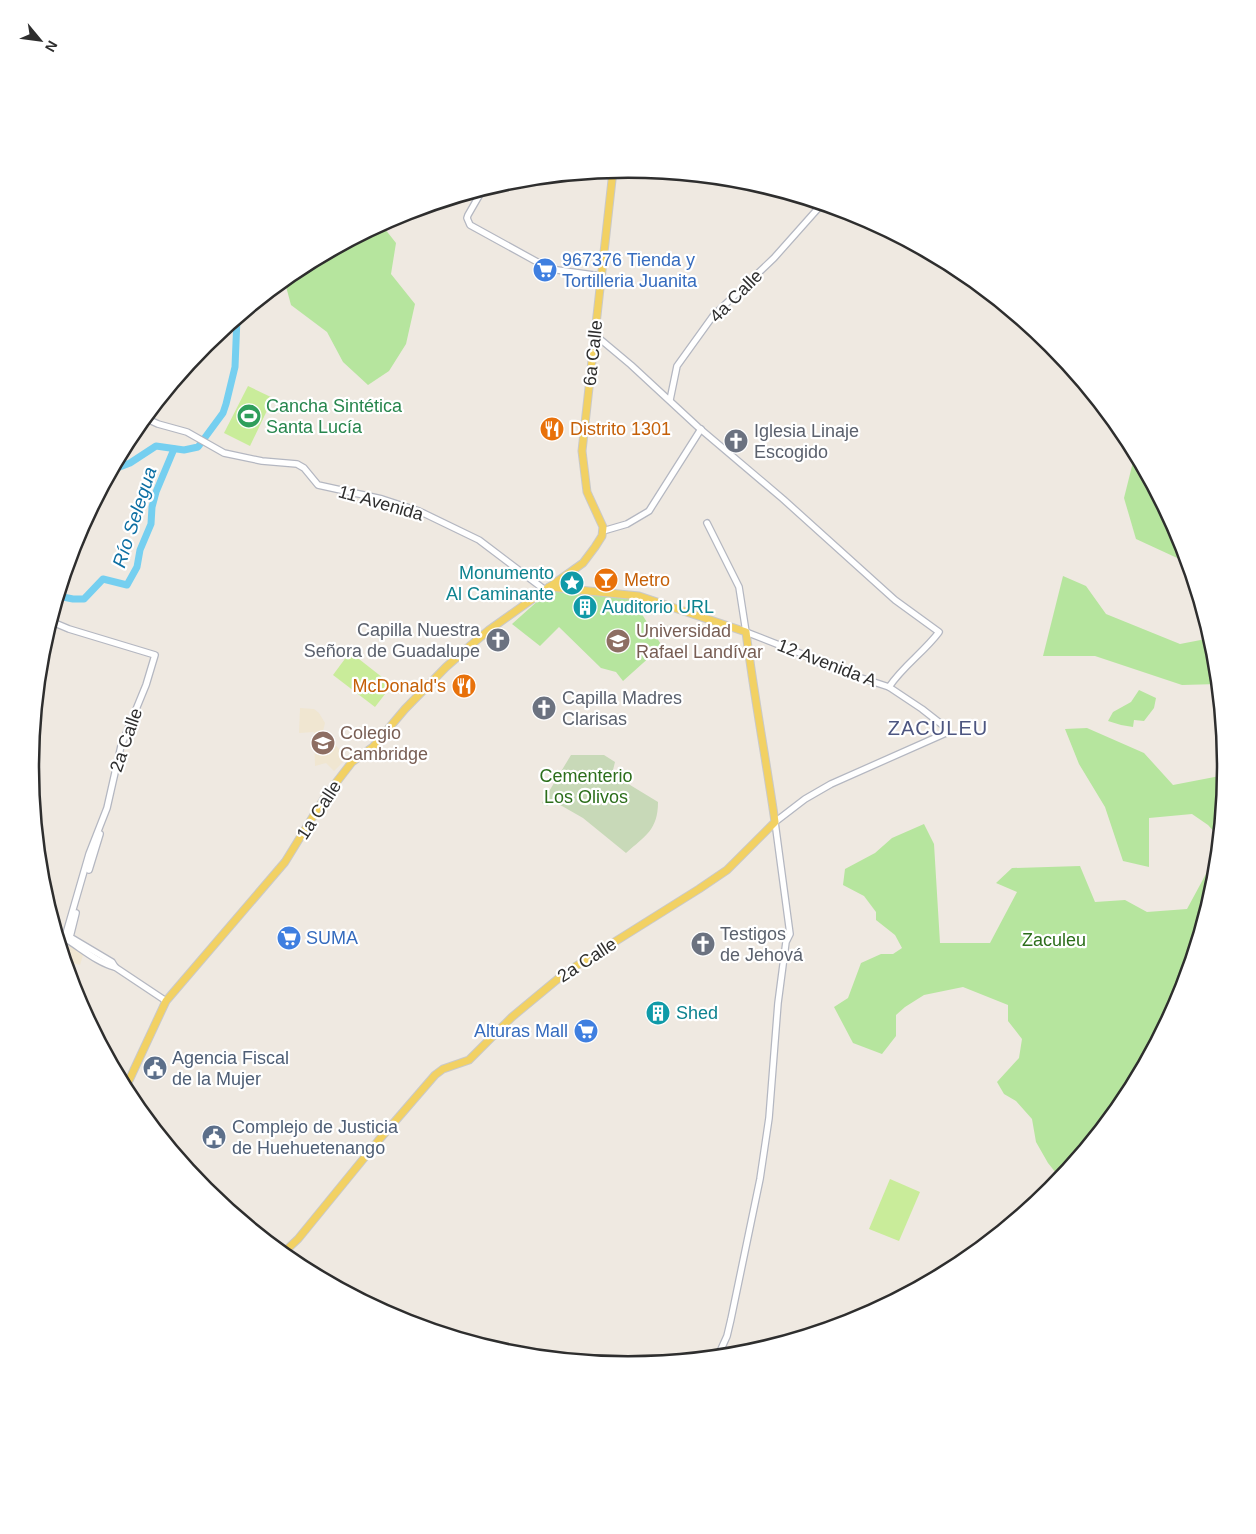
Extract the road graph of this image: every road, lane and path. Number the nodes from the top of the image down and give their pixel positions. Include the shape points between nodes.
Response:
1 (612, 178) edge
2 (479, 197) edge
3 (817, 209) edge
4 (601, 276) junction
5 (594, 334) junction
6 (670, 400) junction
7 (152, 421) edge
8 (701, 429) junction
9 (707, 523) dead end
10 (603, 531) junction
11 (547, 588) junction
12 (57, 624) edge
13 (746, 632) junction
14 (889, 687) junction
15 (946, 733) joint
16 (775, 822) junction
17 (166, 1001) junction
18 (130, 1081) edge
19 (289, 1248) edge
20 (721, 1348) edge

1 - 4 main road, 6a Calle
2 - 4 street via 467,218 470,225 550,269
3 - 6 street, 4a Calle via 774,258 713,316 677,366
4 - 5 main road, 6a Calle
5 - 6 street
5 - 10 main road, 6a Calle via 582,451 587,492
6 - 8 street
7 - 11 street, 11 Avenida via 197,436 234,456 297,464 318,485 419,511 480,540
8 - 10 street via 649,511 627,524
8 - 14 street via 896,600 939,632
9 - 13 street via 739,587
10 - 11 main road, 1a Calle via 583,563
11 - 13 main road, 12 Avenida A via 639,596
11 - 17 main road, 1a Calle via 489,630 450,664 373,747 352,762 325,797 285,862
12 - 17 street, 2a Calle via 155,655 121,746 100,834 68,938
13 - 14 street, 12 Avenida A via 825,666
13 - 16 main road
14 - 15 street, 12 Avenida A via 938,721
15 - 16 street, 2a Calle via 831,784
16 - 19 main road, 2a Calle via 727,870 565,973 512,1017 469,1060 436,1075
16 - 20 street via 790,934 786,942 778,1003 769,1118 760,1179 730,1325
17 - 18 main road, 1a Calle

